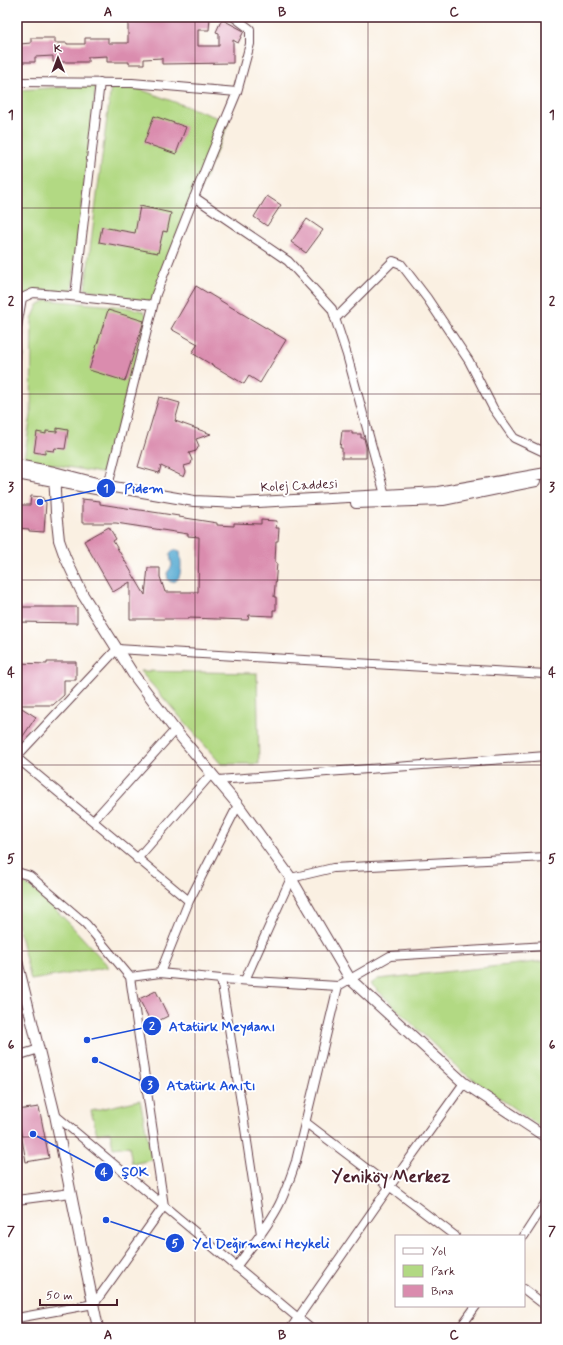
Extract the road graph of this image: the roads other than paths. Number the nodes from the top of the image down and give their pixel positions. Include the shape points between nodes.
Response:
1 (234, 17) edge
2 (17, 82) edge
3 (100, 82) junction
4 (237, 92) junction
5 (194, 197) junction
6 (75, 296) junction
7 (153, 305) junction
8 (336, 319) junction
9 (17, 327) edge
10 (546, 440) edge
11 (546, 448) edge
12 (546, 453) edge
13 (17, 465) edge
14 (546, 473) edge
15 (17, 474) edge
16 (55, 477) junction
17 (546, 480) edge
18 (108, 486) junction
19 (385, 495) junction
20 (117, 649) junction
21 (546, 674) edge
22 (175, 730) junction
23 (546, 756) edge
24 (17, 757) edge
25 (215, 777) junction
26 (238, 804) junction
27 (93, 821) junction
28 (137, 858) junction
29 (546, 858) edge
30 (17, 872) edge
31 (291, 878) junction
32 (189, 901) junction
33 (546, 946) edge
34 (17, 962) edge
35 (160, 973) junction
36 (130, 977) junction
37 (221, 979) junction
38 (350, 979) junction
39 (245, 980) junction
40 (338, 986) junction
41 (39, 1049) junction
42 (17, 1056) edge
43 (464, 1083) junction
44 (56, 1115) junction
45 (305, 1122) junction
46 (546, 1137) edge
47 (390, 1186) junction
48 (71, 1193) junction
49 (17, 1200) edge
50 (546, 1202) edge
51 (164, 1206) junction
52 (261, 1234) junction
53 (454, 1235) edge
54 (525, 1235) edge
55 (236, 1267) junction
56 (525, 1290) edge
57 (94, 1304) junction
58 (546, 1306) edge
59 (475, 1307) edge
60 (17, 1318) edge
61 (298, 1318) junction
62 (98, 1328) edge
63 (291, 1328) edge
64 (310, 1328) edge
65 (460, 1328) edge

1 - 4 street via 250,29 250,44
2 - 3 street
3 - 4 street
3 - 6 street
4 - 5 street
5 - 7 street
5 - 8 street via 288,261 332,309
6 - 7 street
6 - 9 street via 33,293 22,298
7 - 18 street
8 - 12 street via 393,261 401,264 469,361 493,408 514,438
8 - 19 street
10 - 11 street
13 - 16 street
14 - 19 street, Kolej Caddesi via 438,492
15 - 16 street
16 - 17 street, Kolej Caddesi via 108,492 192,505 239,508 443,500
16 - 18 street, Kolej Caddesi
16 - 20 street via 59,540 65,557 83,595
18 - 19 street, Kolej Caddesi via 194,501 239,503
20 - 21 street
20 - 22 street
20 - 24 street
22 - 25 street
22 - 27 street
23 - 25 street
24 - 27 street
25 - 26 street
25 - 28 street
26 - 31 street
26 - 32 street
27 - 28 street
28 - 32 street
29 - 31 street via 333,868
30 - 36 street via 30,876 86,924
31 - 38 street
31 - 39 street
32 - 35 street
33 - 38 street via 390,956
34 - 41 street
35 - 36 street
35 - 37 street
36 - 51 street
37 - 39 street
37 - 52 street
38 - 40 street
38 - 43 street
39 - 40 street
40 - 45 street
41 - 42 street
41 - 44 street
43 - 46 street
43 - 47 street
44 - 48 street
44 - 51 street
45 - 47 street
45 - 52 street via 287,1186
47 - 53 street
47 - 61 street
48 - 49 street
48 - 57 street
50 - 54 street
51 - 55 street
51 - 57 street
52 - 55 street
55 - 61 street
56 - 58 street
57 - 60 street
57 - 62 street
59 - 65 street
61 - 63 street
61 - 64 street

